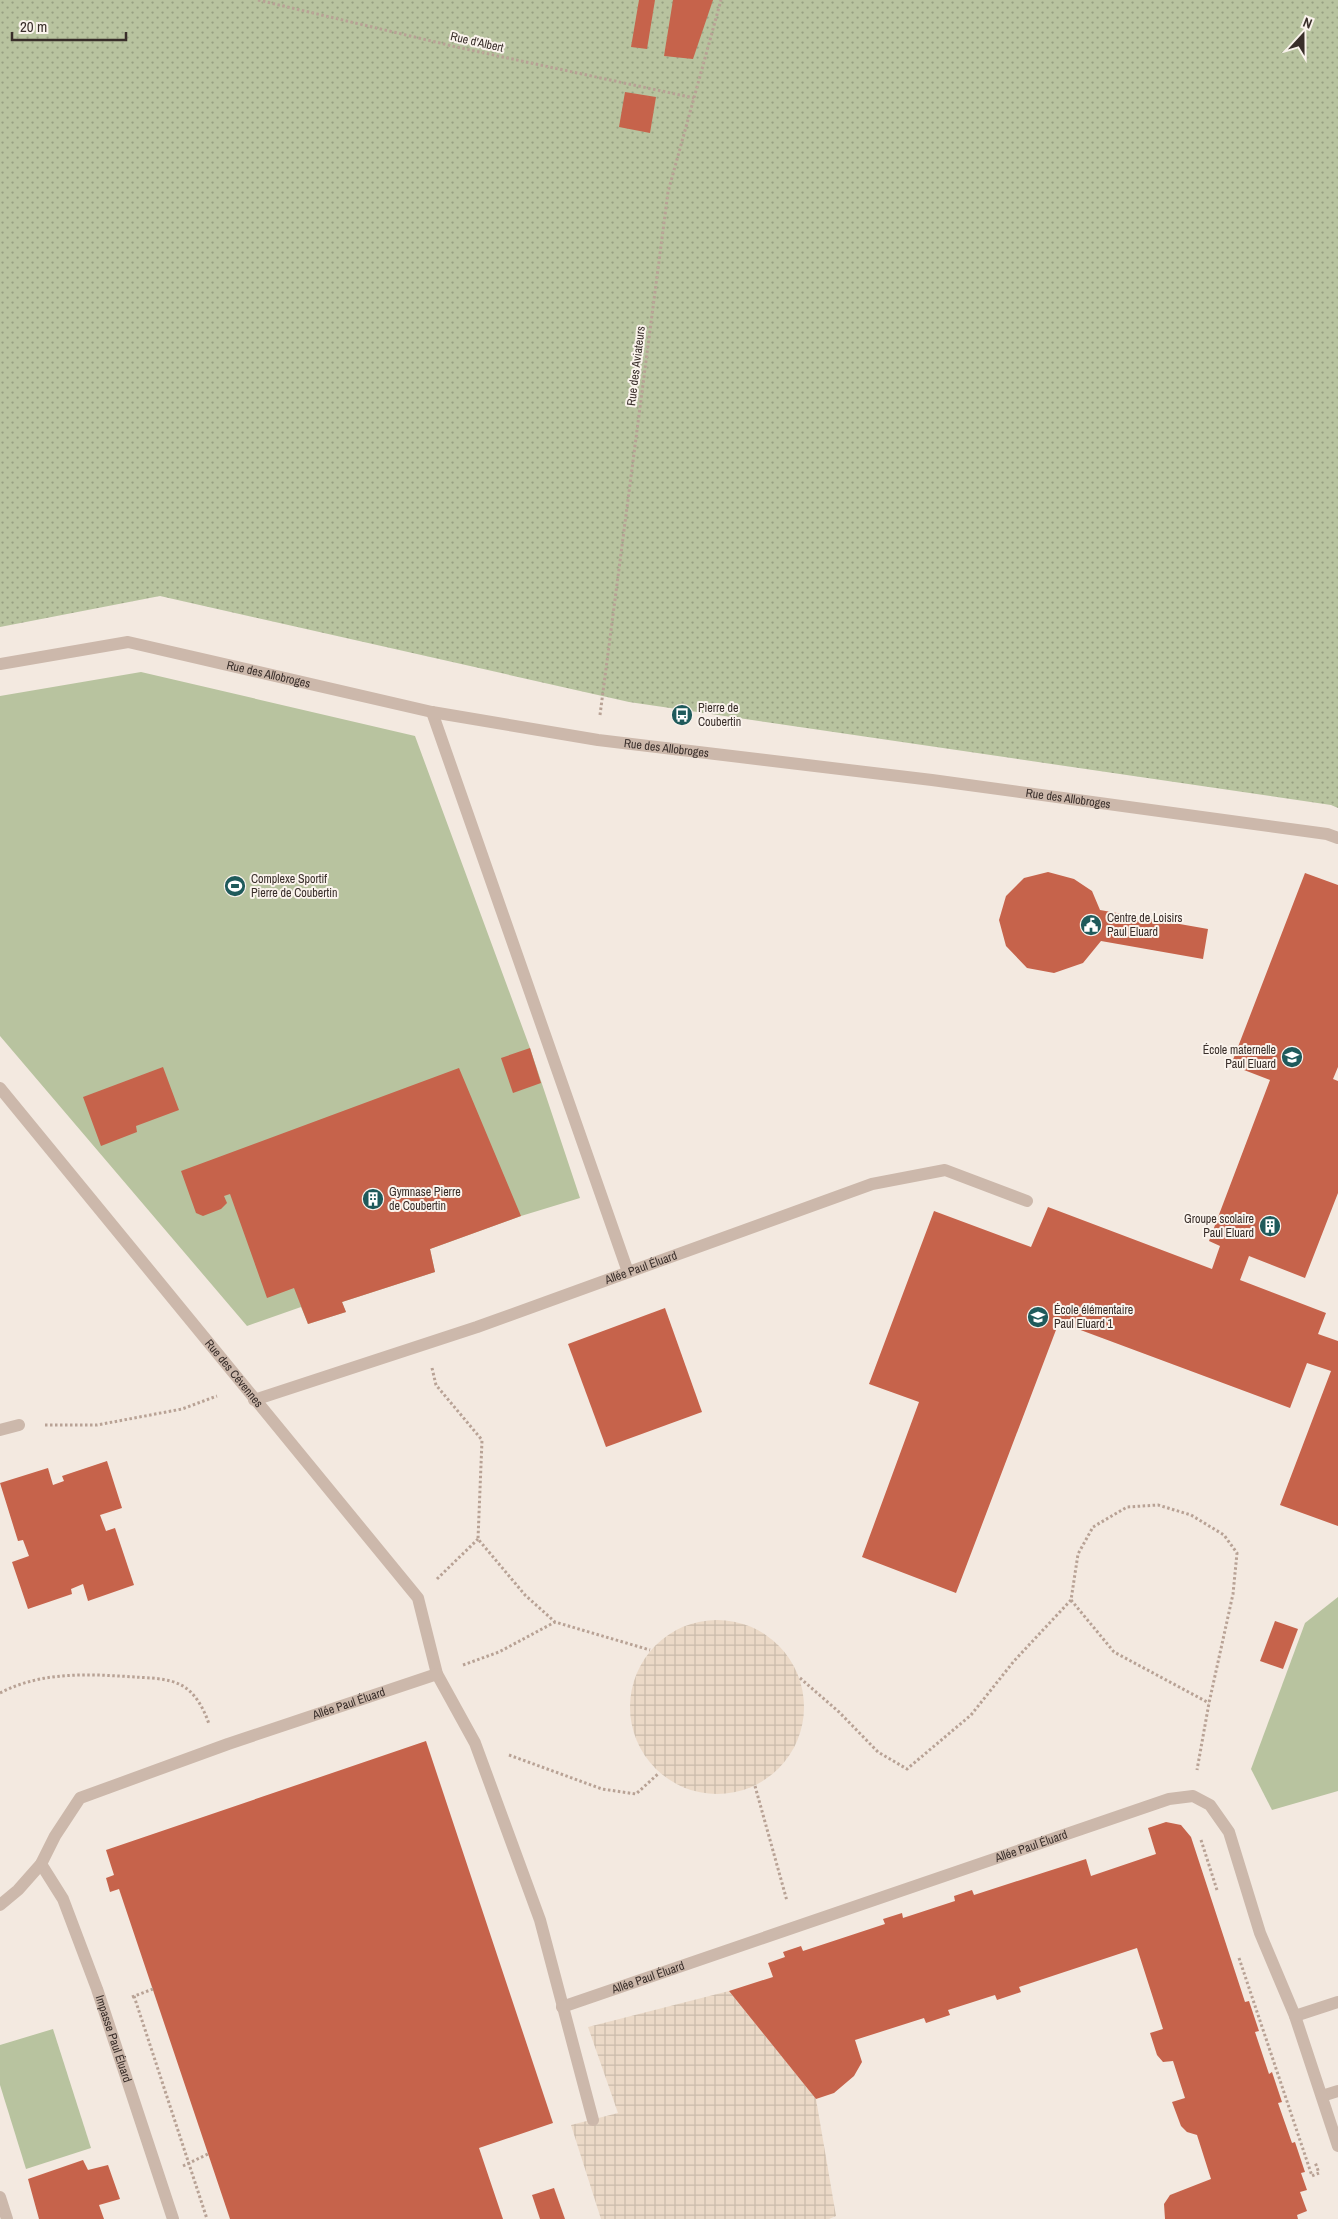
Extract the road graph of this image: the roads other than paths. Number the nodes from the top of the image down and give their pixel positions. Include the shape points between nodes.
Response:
1 (0, 664) edge
2 (432, 712) junction
3 (1338, 838) edge
4 (0, 1088) edge
5 (1027, 1200) dead end
6 (628, 1272) junction
7 (254, 1400) junction
8 (19, 1425) road end
9 (0, 1430) edge
10 (437, 1674) junction
11 (41, 1864) junction
12 (0, 1904) edge
13 (1338, 2002) edge
14 (562, 2007) junction
15 (1295, 2016) junction
16 (1338, 2090) edge
17 (1322, 2096) junction
18 (593, 2120) dead end
19 (1338, 2146) edge
20 (0, 2197) edge
21 (7, 2219) edge
22 (173, 2219) edge

1 - 2 street, Rue des Allobroges via 128,642
2 - 3 street, Rue des Allobroges via 598,740 932,780
2 - 6 street
4 - 7 street, Rue des Cévennes
5 - 6 street, Allée Paul Éluard via 945,1170 872,1184
6 - 7 street, Allée Paul Éluard via 426,1344
7 - 10 street, Rue des Cévennes via 418,1598
8 - 9 street
10 - 11 street, Allée Paul Éluard via 80,1798
10 - 14 street via 475,1743 540,1920
11 - 12 street, Allée Paul Éluard via 18,1890
11 - 22 street, Impasse Paul Éluard via 63,1898 97,1988
13 - 15 street
14 - 15 street, Allée Paul Éluard via 1169,1799 1193,1796 1210,1804 1229,1832 1260,1933
14 - 18 street
15 - 17 street
16 - 17 street
17 - 19 street
20 - 21 street

